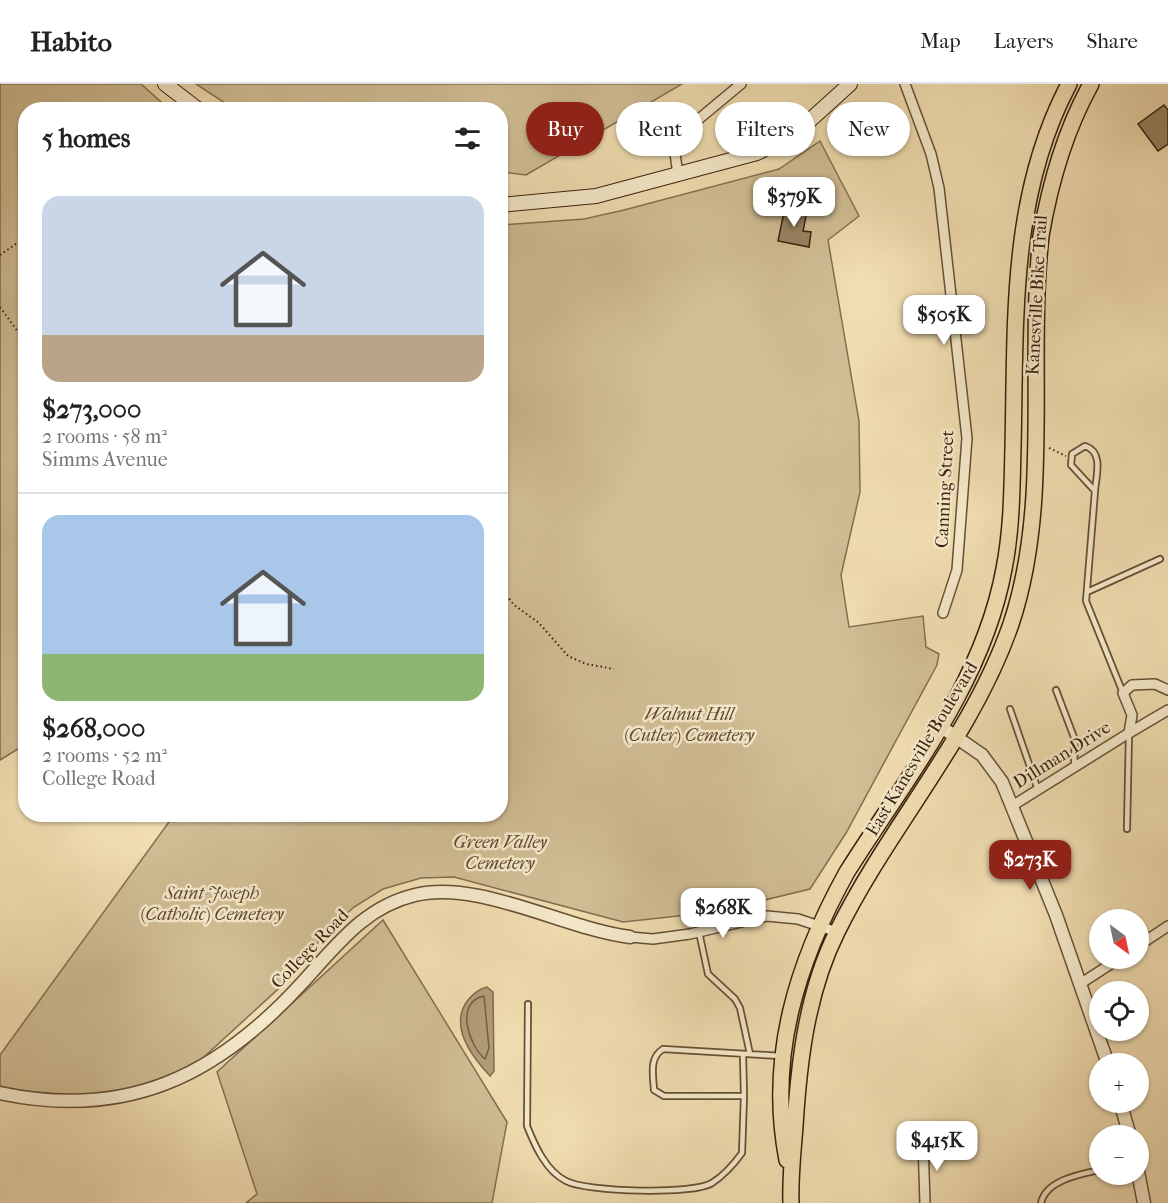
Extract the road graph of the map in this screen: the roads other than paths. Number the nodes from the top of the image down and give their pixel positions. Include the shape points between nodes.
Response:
1 (165, 84) edge
2 (741, 84) edge
3 (850, 84) edge
4 (905, 84) edge
5 (1069, 84) edge
6 (1091, 84) edge
7 (189, 102) edge
8 (678, 176) junction
9 (508, 204) edge
10 (1095, 491) junction
11 (1160, 559) dead end
12 (1087, 592) junction
13 (943, 613) dead end
14 (1056, 690) dead end
15 (1168, 690) edge
16 (1123, 693) junction
17 (1010, 709) dead end
18 (1168, 710) edge
19 (940, 726) junction
20 (1129, 733) junction
21 (956, 737) junction
22 (1074, 768) junction
23 (1038, 790) junction
24 (1012, 806) junction
25 (1127, 829) dead end
26 (820, 925) junction
27 (1168, 926) edge
28 (699, 932) junction
29 (837, 932) junction
30 (630, 937) joint
31 (1149, 939) edge
32 (1103, 969) edge
33 (1080, 984) junction
34 (528, 1004) dead end
35 (1104, 1053) edge
36 (743, 1054) junction
37 (750, 1054) junction
38 (782, 1056) junction
39 (0, 1093) edge
40 (744, 1096) junction
41 (924, 1142) dead end
42 (1089, 1173) edge
43 (790, 1177) junction
44 (1141, 1185) edge
45 (791, 1203) edge
46 (924, 1203) edge
47 (1041, 1203) edge
48 (1144, 1203) edge

1 - 7 main road
2 - 8 street via 676,138
3 - 8 main road via 776,145
4 - 13 street, Canning Street via 939,188 967,438 957,570
5 - 19 main road, East Kanesville Boulevard via 1036,165 1019,251 1012,514 1004,569 983,644
6 - 21 main road, East Kanesville Boulevard via 1063,147 1041,236 1033,500 1025,569 999,657
8 - 9 main road via 596,196
10 - 10 lane via 1074,470 1071,458 1079,447 1088,446 1097,458
10 - 12 lane
11 - 12 lane
12 - 16 lane via 1089,610
14 - 22 lane via 1075,740
15 - 16 street via 1148,683 1132,685
16 - 20 street, Dillman Drive via 1132,715
17 - 23 lane
18 - 20 street, Dillman Drive
19 - 21 street
19 - 26 main road, East Kanesville Boulevard via 847,872
20 - 22 street, Dillman Drive
20 - 25 lane
21 - 24 street via 991,765
21 - 29 main road, East Kanesville Boulevard
22 - 23 street, Dillman Drive
23 - 24 street, Dillman Drive
24 - 33 street
26 - 28 street, College Road via 767,916
26 - 29 street, College Road
26 - 38 main road, East Kanesville Boulevard via 793,997
27 - 31 street
28 - 30 street, College Road via 653,939
28 - 37 lane via 708,974 740,1008
29 - 43 main road, East Kanesville Boulevard via 817,986 803,1042
30 - 39 street, College Road via 605,934 466,893 416,894 364,918 258,1025 210,1062 180,1078 148,1090 88,1101 39,1100
32 - 33 street
33 - 35 street
34 - 40 lane via 527,1126 545,1160 566,1181 586,1188 680,1190 711,1184 741,1154
36 - 37 lane
36 - 40 lane
36 - 40 lane via 663,1049 653,1063 654,1090 658,1094
37 - 38 lane
38 - 43 main road, East Kanesville Boulevard via 780,1114
41 - 46 street
42 - 47 lane via 1052,1187
43 - 45 main road, East Kanesville Boulevard
44 - 48 street

